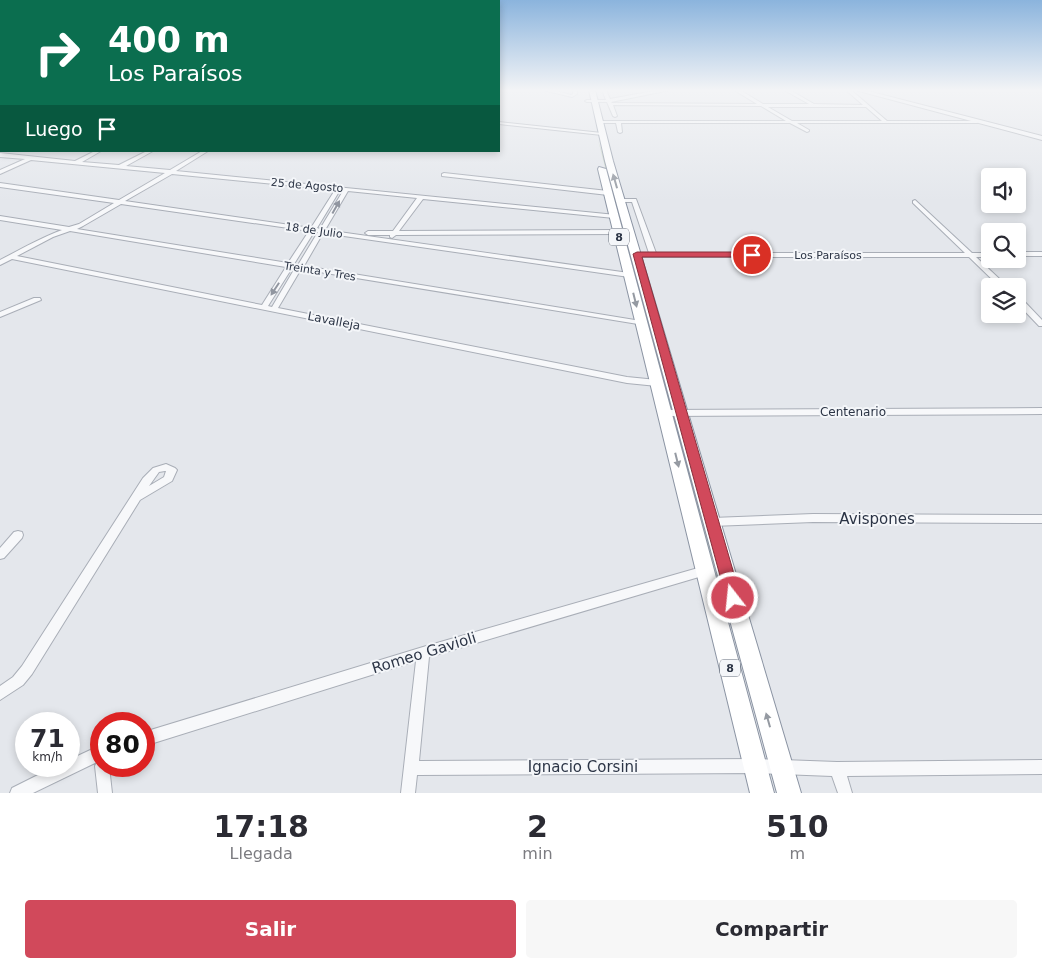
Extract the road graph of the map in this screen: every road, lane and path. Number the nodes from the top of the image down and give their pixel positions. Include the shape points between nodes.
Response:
1 (563, 127) edge
2 (618, 127) edge
3 (799, 127) edge
4 (997, 127) edge
5 (595, 129) junction
6 (807, 131) dead end
7 (620, 132) dead end
8 (1042, 138) edge
9 (97, 152) edge
10 (149, 152) edge
11 (204, 152) edge
12 (0, 156) edge
13 (30, 158) junction
14 (75, 163) junction
15 (120, 167) junction
16 (0, 172) edge
17 (171, 172) junction
18 (444, 175) dead end
19 (0, 185) edge
20 (339, 188) junction
21 (347, 189) junction
22 (608, 193) junction
23 (422, 196) junction
24 (620, 200) junction
25 (915, 202) dead end
26 (121, 203) junction
27 (614, 216) junction
28 (0, 218) edge
29 (324, 228) junction
30 (68, 230) junction
31 (313, 230) junction
32 (618, 232) junction
33 (394, 233) junction
34 (388, 241) junction
35 (637, 254) junction
36 (1026, 254) edge
37 (1042, 254) edge
38 (653, 255) junction
39 (970, 255) junction
40 (981, 255) edge
41 (10, 257) junction
42 (0, 263) edge
43 (290, 266) junction
44 (300, 268) junction
45 (629, 274) junction
46 (994, 278) edge
47 (37, 300) dead end
48 (264, 307) junction
49 (1026, 308) edge
50 (274, 309) junction
51 (0, 315) edge
52 (641, 323) junction
53 (1042, 324) edge
54 (657, 383) junction
55 (1042, 411) edge
56 (672, 413) junction
57 (137, 497) dead end
58 (1042, 519) edge
59 (712, 522) junction
60 (18, 535) dead end
61 (0, 554) edge
62 (705, 571) junction
63 (424, 653) junction
64 (0, 694) edge
65 (155, 736) edge
66 (90, 763) edge
67 (755, 766) junction
68 (781, 767) junction
69 (1042, 767) edge
70 (411, 768) junction
71 (837, 768) junction
72 (103, 777) edge
73 (17, 793) edge
74 (105, 793) edge
75 (408, 793) edge
76 (762, 793) edge
77 (788, 793) edge
78 (845, 793) edge

1 - 5 street
2 - 7 street
3 - 6 street
4 - 8 street
5 - 22 highway, 8
24 -> 5 highway, 8
9 - 14 street
10 - 15 street
11 - 17 street
12 - 13 street, 25 de Agosto
13 - 14 street, 25 de Agosto
13 - 16 street
14 - 15 street, 25 de Agosto
15 - 17 street, 25 de Agosto
17 - 20 street, 25 de Agosto
17 - 26 street
18 - 22 street
19 - 26 street, 18 de Julio
20 - 21 street, 25 de Agosto
20 - 31 street
21 - 23 street, 25 de Agosto
29 -> 21 street
22 - 27 highway, 8
23 - 27 street, 25 de Agosto
23 - 33 street
24 - 35 highway, 8
24 - 38 street via 634,200
25 - 39 street
26 - 30 street
26 - 31 street, 18 de Julio
27 - 32 highway, 8
28 - 30 street, Treinta y Tres
29 - 31 street, 18 de Julio
29 - 33 street
29 - 34 street, 18 de Julio
29 - 44 street
30 - 41 street
30 - 43 street, Treinta y Tres
31 - 43 street
32 - 33 street
32 - 45 highway, 8
33 - 34 street
34 - 45 street, 18 de Julio
35 - 38 street, Los Paraísos
35 - 56 highway, 8
36 - 37 street
38 - 39 street, Los Paraísos
39 - 40 street, Los Paraísos
39 - 46 street
41 - 42 street
41 - 48 street, Lavalleja
43 - 44 street, Treinta y Tres
43 -> 48 street
44 - 50 street
44 - 52 street, Treinta y Tres
45 -> 52 highway, 8
47 - 51 street
48 - 50 street, Lavalleja
49 - 53 street
50 - 54 street, Lavalleja via 617,378
52 - 54 highway, 8
54 - 56 highway, 8
55 - 56 street, Centenario
56 - 59 highway, 8
56 -> 62 highway, 8
57 - 64 street via 27,670
58 - 59 street, Avispones via 813,518
68 -> 59 highway, 8
60 - 61 street
62 - 63 street, Romeo Gavioli
62 - 67 highway, 8
63 - 65 street, Romeo Gavioli
63 - 70 street
66 - 73 street
67 - 68 street
67 - 70 street, Ignacio Corsini
67 - 76 highway, 8
68 - 71 street
68 - 77 highway, 8
69 - 71 street
70 - 75 street
71 - 78 street
72 - 74 street

